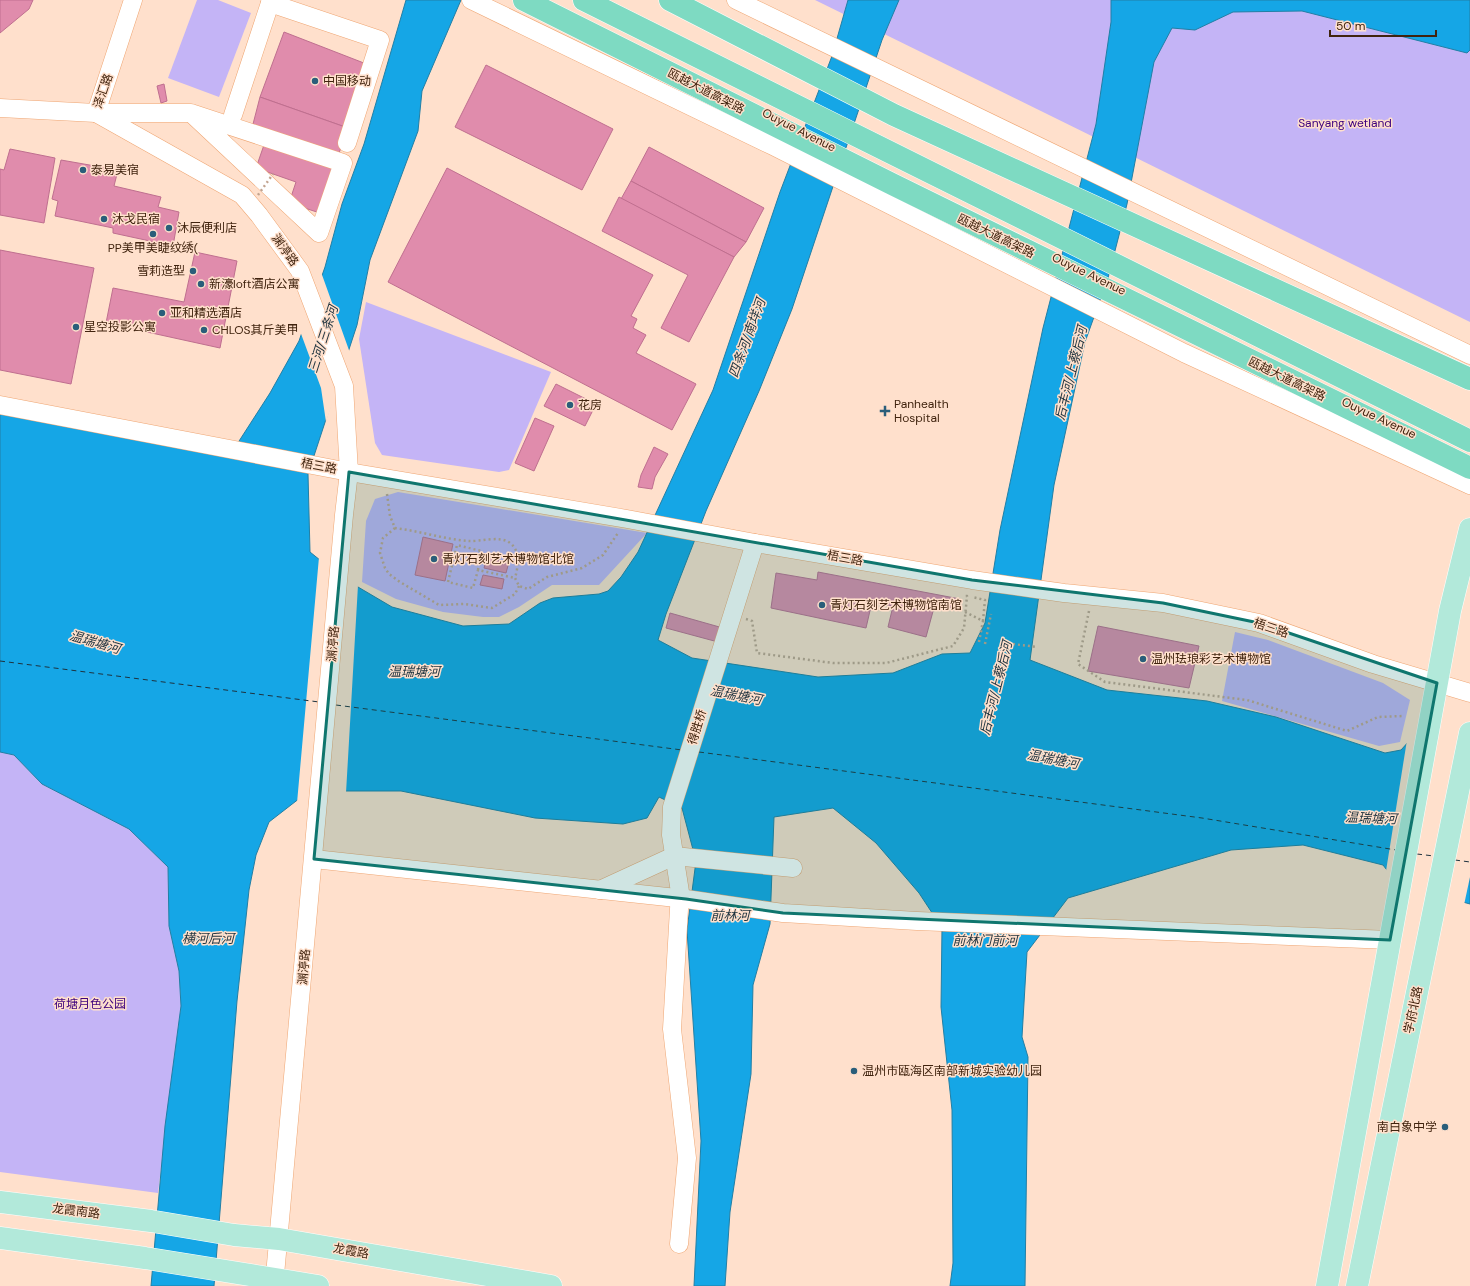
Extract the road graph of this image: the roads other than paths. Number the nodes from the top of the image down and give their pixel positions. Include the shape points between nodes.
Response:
1 (134, 0) edge
2 (524, 0) edge
3 (538, 0) edge
4 (584, 0) edge
5 (670, 0) edge
6 (736, 0) edge
7 (271, 1) edge
8 (474, 1) edge
9 (0, 108) edge
10 (897, 109) junction
11 (191, 113) junction
12 (96, 114) junction
13 (233, 115) dead end
14 (347, 143) dead end
15 (1142, 214) junction
16 (1470, 355) edge
17 (1470, 379) edge
18 (0, 405) edge
19 (1470, 441) edge
20 (1470, 460) edge
21 (1470, 468) edge
22 (350, 472) junction
23 (1470, 485) edge
24 (1470, 529) edge
25 (755, 543) junction
26 (1437, 683) junction
27 (1470, 693) edge
28 (1470, 733) edge
29 (674, 856) junction
30 (314, 859) junction
31 (793, 868) dead end
32 (599, 890) junction
33 (683, 899) junction
34 (1390, 940) junction
35 (0, 1202) edge
36 (151, 1221) joint
37 (0, 1238) edge
38 (279, 1238) junction
39 (679, 1244) dead end
40 (274, 1283) edge
41 (318, 1286) edge
42 (551, 1286) edge
43 (1328, 1286) edge
44 (1357, 1286) edge

1 - 12 street, 泽汇路
2 - 21 highway, 瓯越大道高架路
3 - 20 highway, Ouyue Avenue via 1118,289 1178,316 1336,398
4 - 19 highway
5 - 10 highway
5 - 10 highway via 804,70
6 - 15 street via 1068,161
7 - 13 street
7 - 14 street via 380,40
8 - 23 street via 773,146 1184,353
9 - 12 street, 泽汇路
10 - 15 highway via 1062,186
11 - 11 street via 344,163 319,233 280,197
11 - 12 street
12 - 22 street, 渊渟路 via 242,196 300,271 344,386
15 - 16 street
15 - 17 highway via 1391,343
18 - 22 street, 梧三路
22 - 25 street, 梧三路
22 - 30 street, 渊渟路
24 - 26 main road via 1450,610
25 - 26 street, 梧三路 via 969,588 1064,593 1163,603 1259,623 1373,664
25 - 29 street, 得胜桥 via 672,808
26 - 27 street, 梧三路
26 - 34 main road
28 - 44 main road, 学府北路
29 - 31 street
29 - 32 street
29 - 33 street, 得胜桥
30 - 32 street
30 - 38 street, 渊渟路
32 - 33 street
33 - 34 street via 783,913 917,921
33 - 39 street, 得胜桥 via 672,1029 687,1158
34 - 43 main road
35 - 36 main road, 龙霞南路
36 - 38 main road, 龙霞路 via 234,1235
37 - 40 main road via 145,1258 229,1272
38 - 40 street, 渊渟路
38 - 42 main road, 龙霞路
40 - 41 main road

